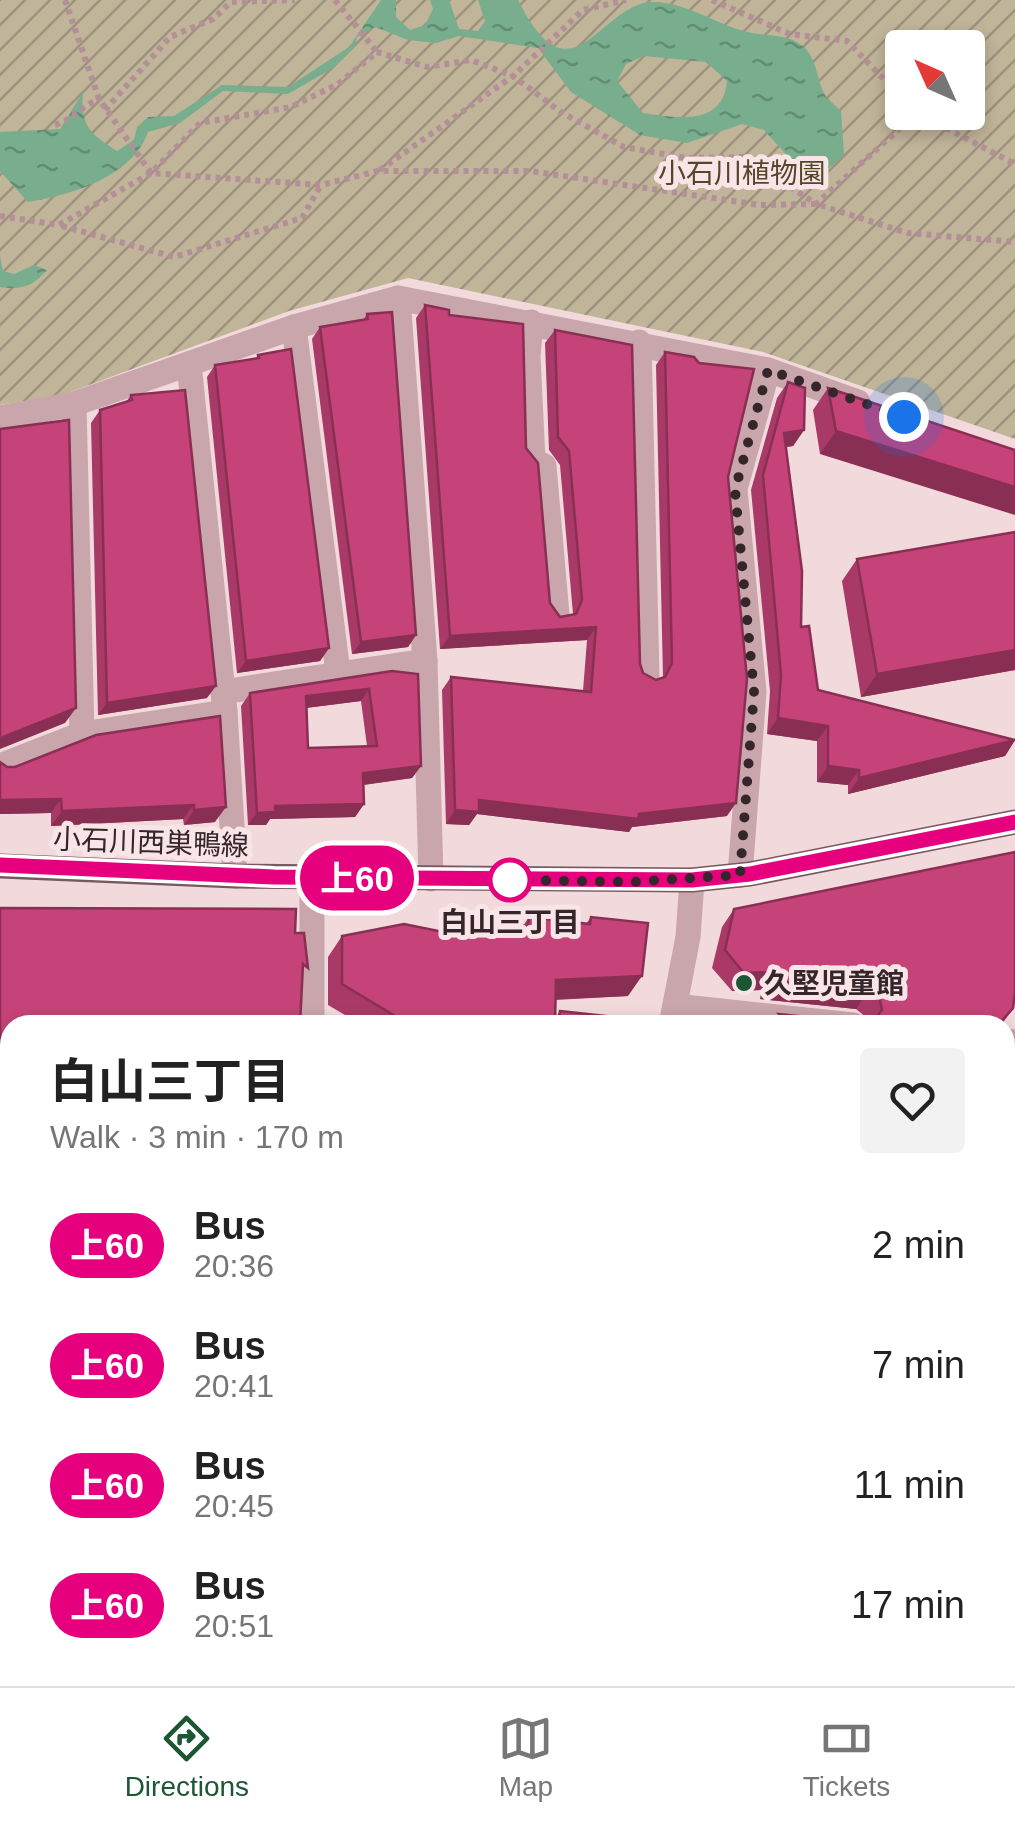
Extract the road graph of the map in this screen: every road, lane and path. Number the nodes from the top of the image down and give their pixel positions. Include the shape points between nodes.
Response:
1 (65, 0) edge
2 (296, 0) edge
3 (335, 0) edge
4 (626, 0) edge
5 (712, 0) edge
6 (377, 52) junction
7 (513, 76) junction
8 (885, 80) edge
9 (99, 99) junction
10 (106, 110) junction
11 (56, 125) dead end
12 (1015, 164) edge
13 (378, 171) junction
14 (151, 173) junction
15 (321, 185) junction
16 (816, 204) junction
17 (0, 216) edge
18 (60, 225) junction
19 (1015, 242) edge
20 (398, 298) junction
21 (532, 322) junction
22 (294, 327) junction
23 (639, 342) junction
24 (189, 364) junction
25 (768, 370) junction
26 (74, 404) junction
27 (885, 411) edge
28 (0, 418) edge
29 (556, 615) edge
30 (425, 661) junction
31 (338, 672) junction
32 (647, 677) edge
33 (224, 702) junction
34 (82, 734) junction
35 (0, 766) edge
36 (1015, 822) edge
37 (0, 866) edge
38 (740, 875) junction
39 (236, 876) junction
40 (312, 878) junction
41 (431, 879) junction
42 (692, 880) junction
43 (312, 1015) edge
44 (673, 1015) edge

1 - 9 path
2 - 10 path via 231,2 214,19 170,37
3 - 6 path
4 - 7 path via 583,10
5 - 8 path via 790,34 847,41
6 - 7 path via 426,67 471,60
6 - 14 path via 338,84 290,106 200,123
7 - 13 path
7 - 16 path via 560,112 624,147 686,158 745,157
9 - 10 path
9 - 11 path
10 - 14 path
12 - 16 path via 917,112
13 - 15 path
13 - 16 path via 530,171 760,205
14 - 15 path
14 - 18 path
15 - 18 path via 302,218 174,257
16 - 19 path via 908,233
17 - 18 path
20 - 21 street
20 - 22 street
20 - 30 street
21 - 23 street
21 - 29 street via 534,460 544,466
22 - 24 street
22 - 31 street
23 - 25 street
23 - 32 street
24 - 26 street
24 - 33 street
25 - 27 street
25 - 38 street via 735,490 754,692
26 - 28 street
26 - 34 street
30 - 31 street
30 - 41 street
31 - 33 street
33 - 34 street
33 - 39 street
34 - 35 street
36 - 38 main road, 小石川西巣鴨線
37 - 39 main road, 小石川西巣鴨線
38 - 42 main road, 小石川西巣鴨線
39 - 40 main road, 小石川西巣鴨線
40 - 41 main road, 小石川西巣鴨線
40 - 43 street
41 - 42 main road, 小石川西巣鴨線
42 - 44 street

